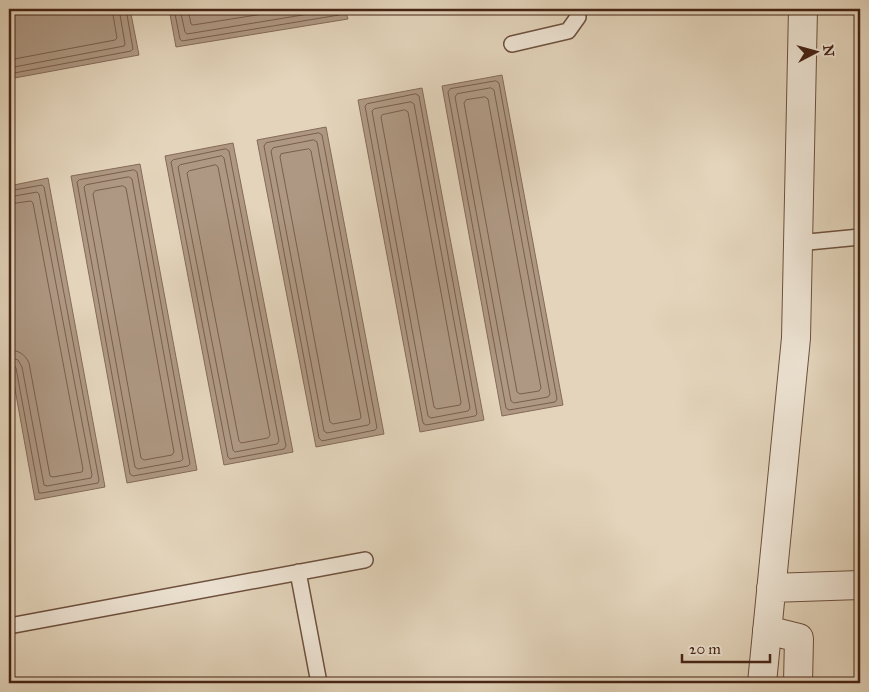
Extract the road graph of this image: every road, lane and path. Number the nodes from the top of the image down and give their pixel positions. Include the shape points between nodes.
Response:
1 (576, 9) edge
2 (803, 9) edge
3 (512, 44) dead end
4 (860, 238) edge
5 (798, 243) junction
6 (365, 560) dead end
7 (298, 572) junction
8 (860, 585) edge
9 (771, 588) junction
10 (9, 626) edge
11 (768, 630) junction
12 (318, 683) edge
13 (762, 683) edge
14 (798, 683) edge

1 - 3 lane via 578,17 568,32
2 - 5 street
4 - 5 lane
5 - 9 street via 796,338
6 - 7 lane
7 - 10 lane
7 - 12 lane
8 - 9 street
9 - 11 street
11 - 13 street
11 - 14 street via 799,638

